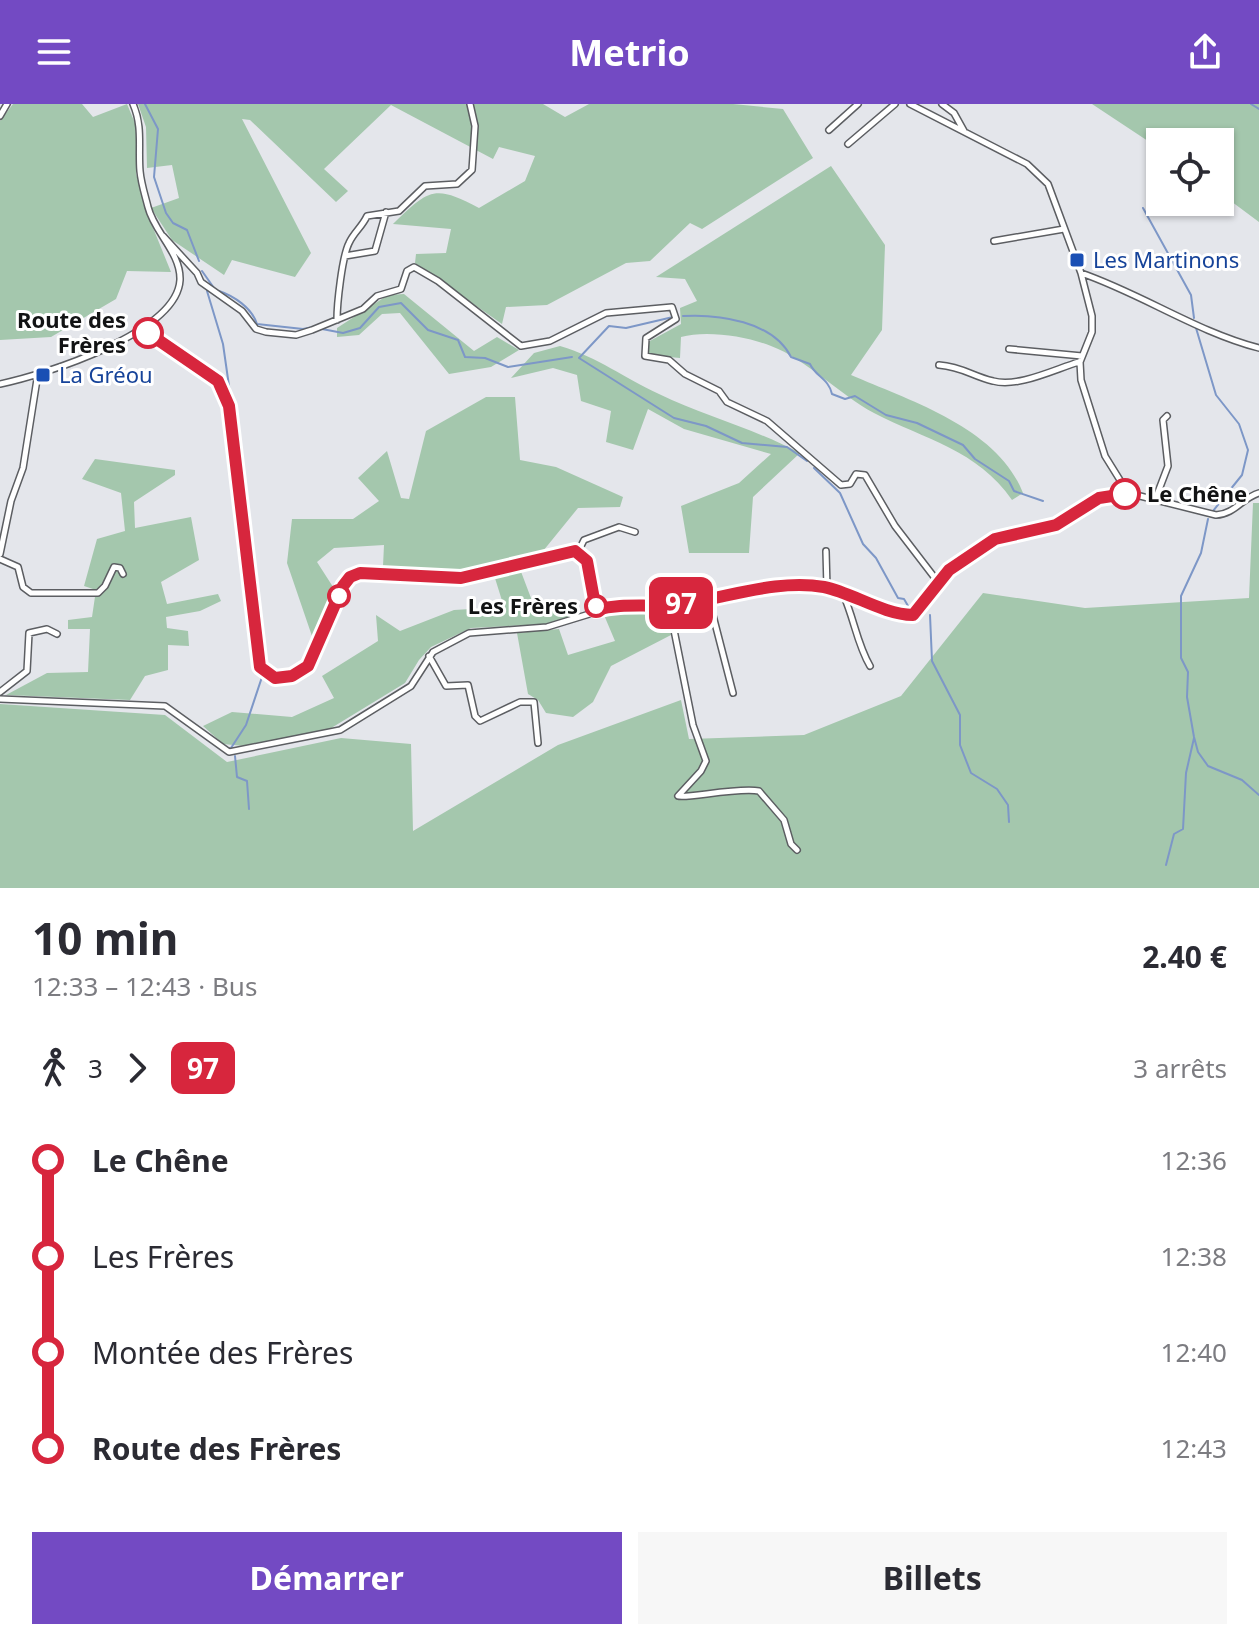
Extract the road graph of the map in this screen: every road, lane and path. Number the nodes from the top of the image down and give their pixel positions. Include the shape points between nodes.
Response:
1 (7, 104) edge
2 (133, 104) edge
3 (470, 104) edge
4 (858, 104) edge
5 (895, 104) edge
6 (910, 104) edge
7 (942, 104) edge
8 (0, 116) edge
9 (829, 130) dead end
10 (965, 132) junction
11 (848, 144) dead end
12 (386, 212) junction
13 (1064, 229) junction
14 (163, 236) junction
15 (994, 241) dead end
16 (345, 256) junction
17 (1081, 273) junction
18 (337, 320) junction
19 (142, 327) junction
20 (1259, 348) edge
21 (1009, 349) dead end
22 (1081, 359) junction
23 (939, 365) dead end
24 (38, 373) junction
25 (0, 384) edge
26 (1167, 416) dead end
27 (1128, 493) junction
28 (1259, 493) edge
29 (1155, 500) junction
30 (635, 532) dead end
31 (826, 551) dead end
32 (578, 552) junction
33 (0, 556) edge
34 (123, 574) dead end
35 (938, 582) junction
36 (827, 588) junction
37 (843, 593) junction
38 (709, 600) junction
39 (669, 605) junction
40 (596, 610) junction
41 (57, 634) dead end
42 (429, 656) junction
43 (870, 666) dead end
44 (0, 692) edge
45 (733, 693) dead end
46 (0, 699) edge
47 (538, 743) dead end
48 (797, 850) dead end

1 - 8 street
2 - 14 street via 141,128 140,171 149,212
3 - 12 street via 475,126 473,166 467,177 457,184 425,186 399,211
4 - 9 street
5 - 11 street
6 - 10 street
7 - 10 street
10 - 13 street via 1044,177
12 - 16 street via 367,216
12 - 16 street via 375,251
13 - 15 street
13 - 17 street
14 - 18 street via 201,282 242,311 256,329 296,335
14 - 19 street via 180,280 173,301
16 - 18 street
17 - 20 street via 1217,336
17 - 22 street via 1093,326
18 - 35 street via 377,296 404,288 407,271 414,267 521,346 550,341 606,313 672,307 676,319 646,338 645,356 669,360 719,391 727,402 773,425 841,485 850,484 859,472 865,475
19 - 24 street via 91,354
19 - 32 street via 218,381 229,406 260,667 268,676 292,676 308,666 343,586 355,574 461,578
21 - 22 street
22 - 23 street via 1002,383 968,369
22 - 27 street via 1081,380 1105,456
24 - 25 street
24 - 33 street via 23,468
26 - 29 street via 1163,420 1168,466
27 - 29 street
27 - 35 street via 1099,498 1056,525 995,539
28 - 29 street via 1230,513 1216,515
30 - 32 street via 617,528 584,540
31 - 36 street
32 - 40 street via 587,561
33 - 34 street via 18,567 23,587 31,593 98,593 114,567
35 - 37 street via 913,615
36 - 37 street
36 - 38 street via 777,587
37 - 43 street
38 - 39 street
38 - 45 street
39 - 40 street via 627,603
39 - 48 street via 693,725 706,761 678,796 759,791 784,820
40 - 42 street via 547,627 469,633
41 - 44 street via 47,629 29,633 27,671
42 - 46 street via 411,686 340,730 229,752 165,706
42 - 47 street via 446,686 468,685 480,721 520,702 534,702

